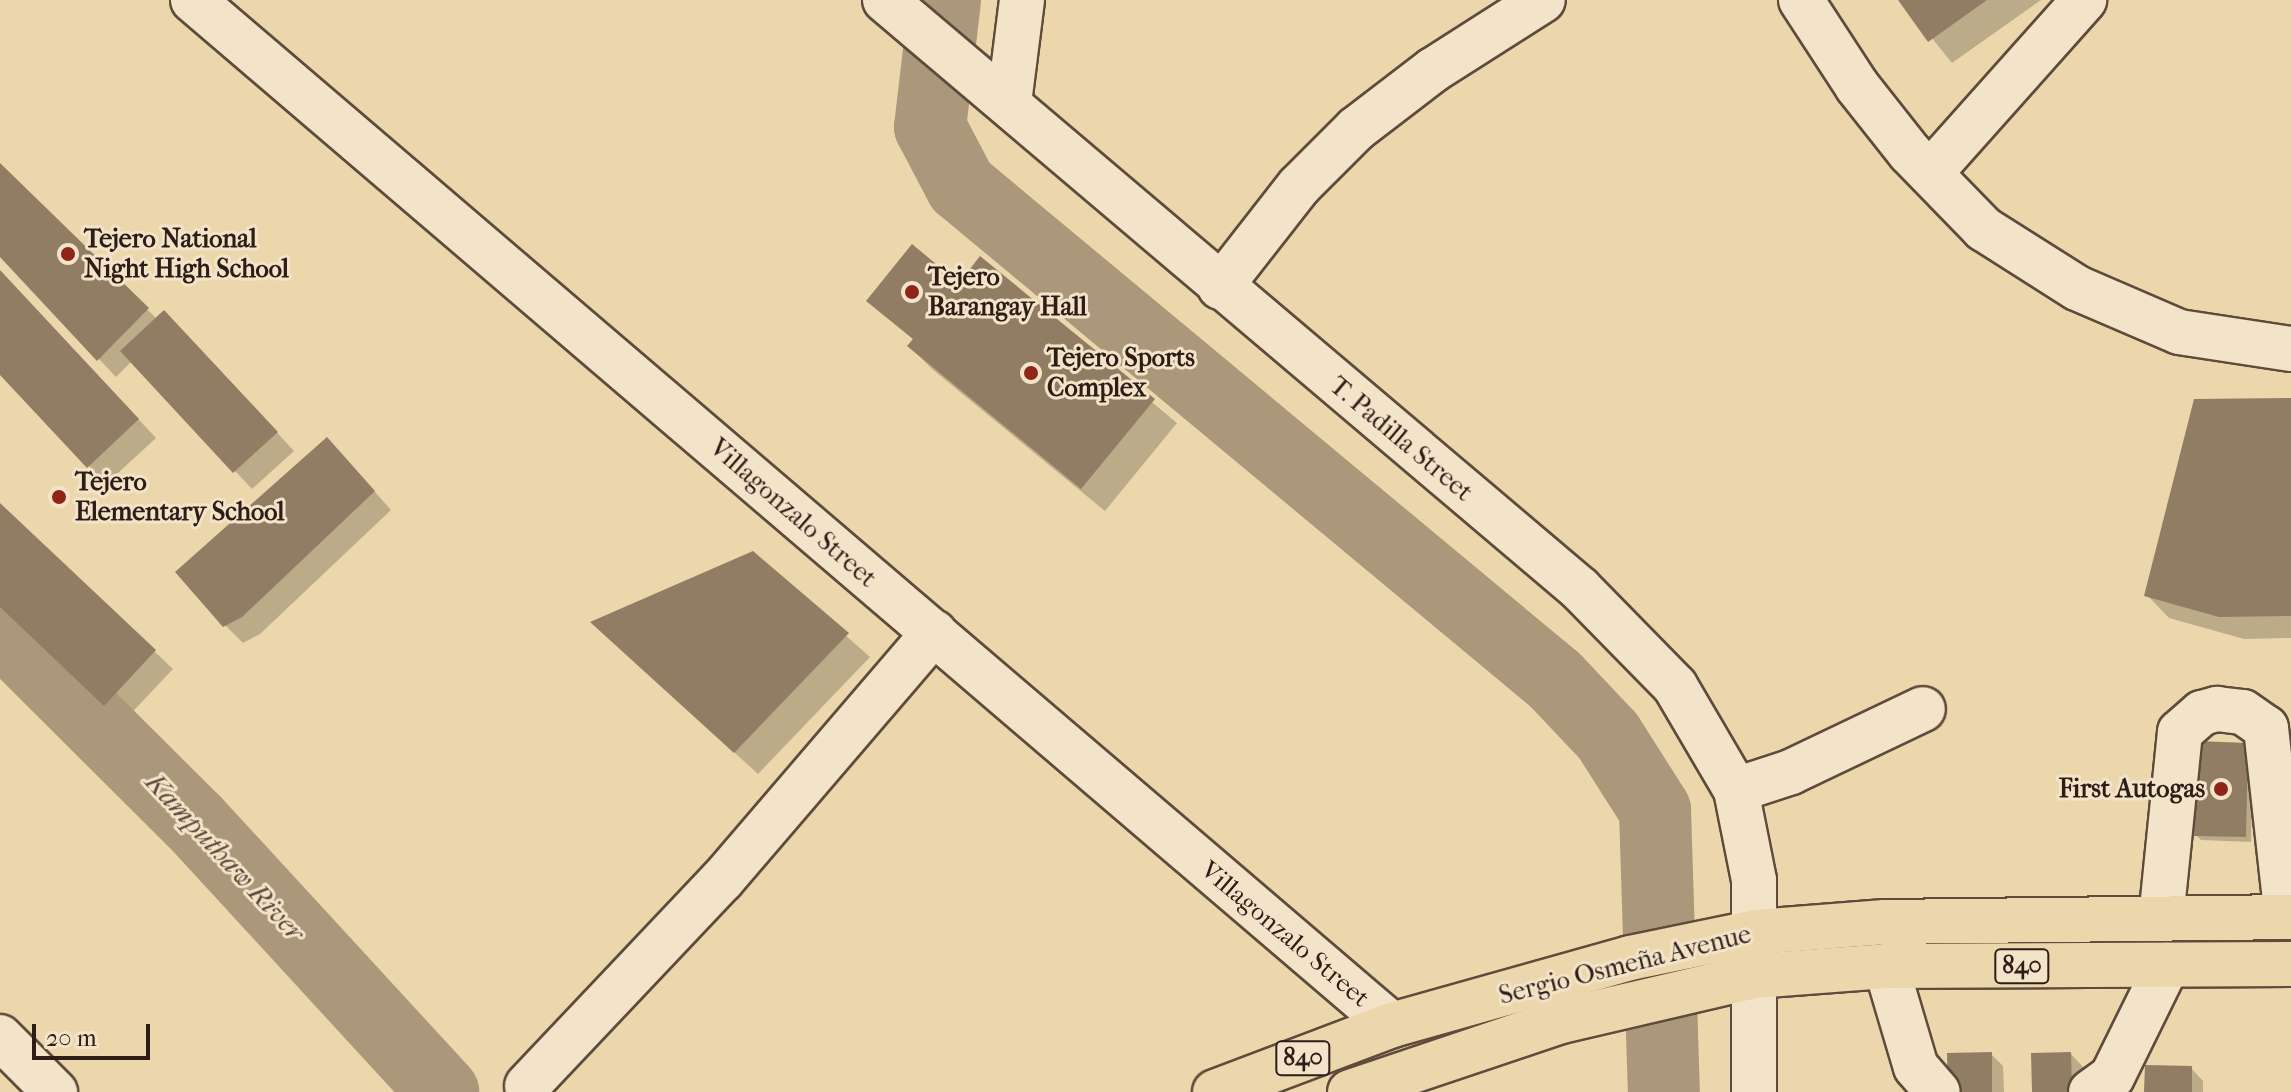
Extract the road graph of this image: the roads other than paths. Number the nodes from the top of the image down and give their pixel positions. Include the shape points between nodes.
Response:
1 (193, 0) edge
2 (1022, 0) edge
3 (1543, 0) edge
4 (1801, 0) edge
5 (2084, 0) edge
6 (892, 7) edge
7 (1009, 103) junction
8 (1930, 173) junction
9 (1220, 287) junction
10 (2291, 349) edge
11 (934, 633) junction
12 (1923, 709) dead end
13 (1736, 790) junction
14 (2289, 917) edge
15 (2161, 919) junction
16 (1757, 932) junction
17 (2291, 964) edge
18 (2167, 965) junction
19 (1696, 966) junction
20 (1886, 966) junction
21 (1754, 976) junction
22 (1392, 1025) junction
23 (0, 1037) edge
24 (527, 1086) dead end
25 (55, 1092) edge
26 (1215, 1092) edge
27 (1350, 1092) edge
28 (1754, 1092) edge
29 (1938, 1092) edge
30 (2091, 1092) edge

1 - 11 street, Villagonzalo Street
2 - 7 street
3 - 9 street via 1433,70 1356,129 1299,186
4 - 8 street via 1857,86
5 - 8 street
6 - 7 street, T. Padilla Street
7 - 9 street, T. Padilla Street
8 - 10 street via 1984,229 2077,288 2179,332
9 - 13 street, T. Padilla Street via 1580,589 1675,686
11 - 22 street, Villagonzalo Street
11 - 24 street via 722,880
12 - 13 street via 1791,772
13 - 16 street, T. Padilla Street via 1754,880
14 - 15 highway, Sergio Osmeña Avenue / 840
14 - 15 street via 2266,728 2243,712 2217,709 2202,713 2180,732
15 - 16 highway, Sergio Osmeña Avenue / 840 via 1885,922
16 - 19 highway, Sergio Osmeña Avenue / 840
16 - 21 street, T. Padilla Street
17 - 18 highway, Sergio Osmeña Avenue / 840
18 - 20 highway, Sergio Osmeña Avenue / 840
18 - 30 street via 2112,1077
19 - 21 highway, Sergio Osmeña Avenue / 840
19 - 22 highway, Sergio Osmeña Avenue / 840 via 1630,958
19 - 27 highway, Sergio Osmeña Avenue / 840 via 1629,1004 1561,1021
20 - 21 highway, Sergio Osmeña Avenue / 840
20 - 29 street via 1916,1067
21 - 28 street, T. Padilla Street
22 - 26 highway, Sergio Osmeña Avenue / 840
23 - 25 street

